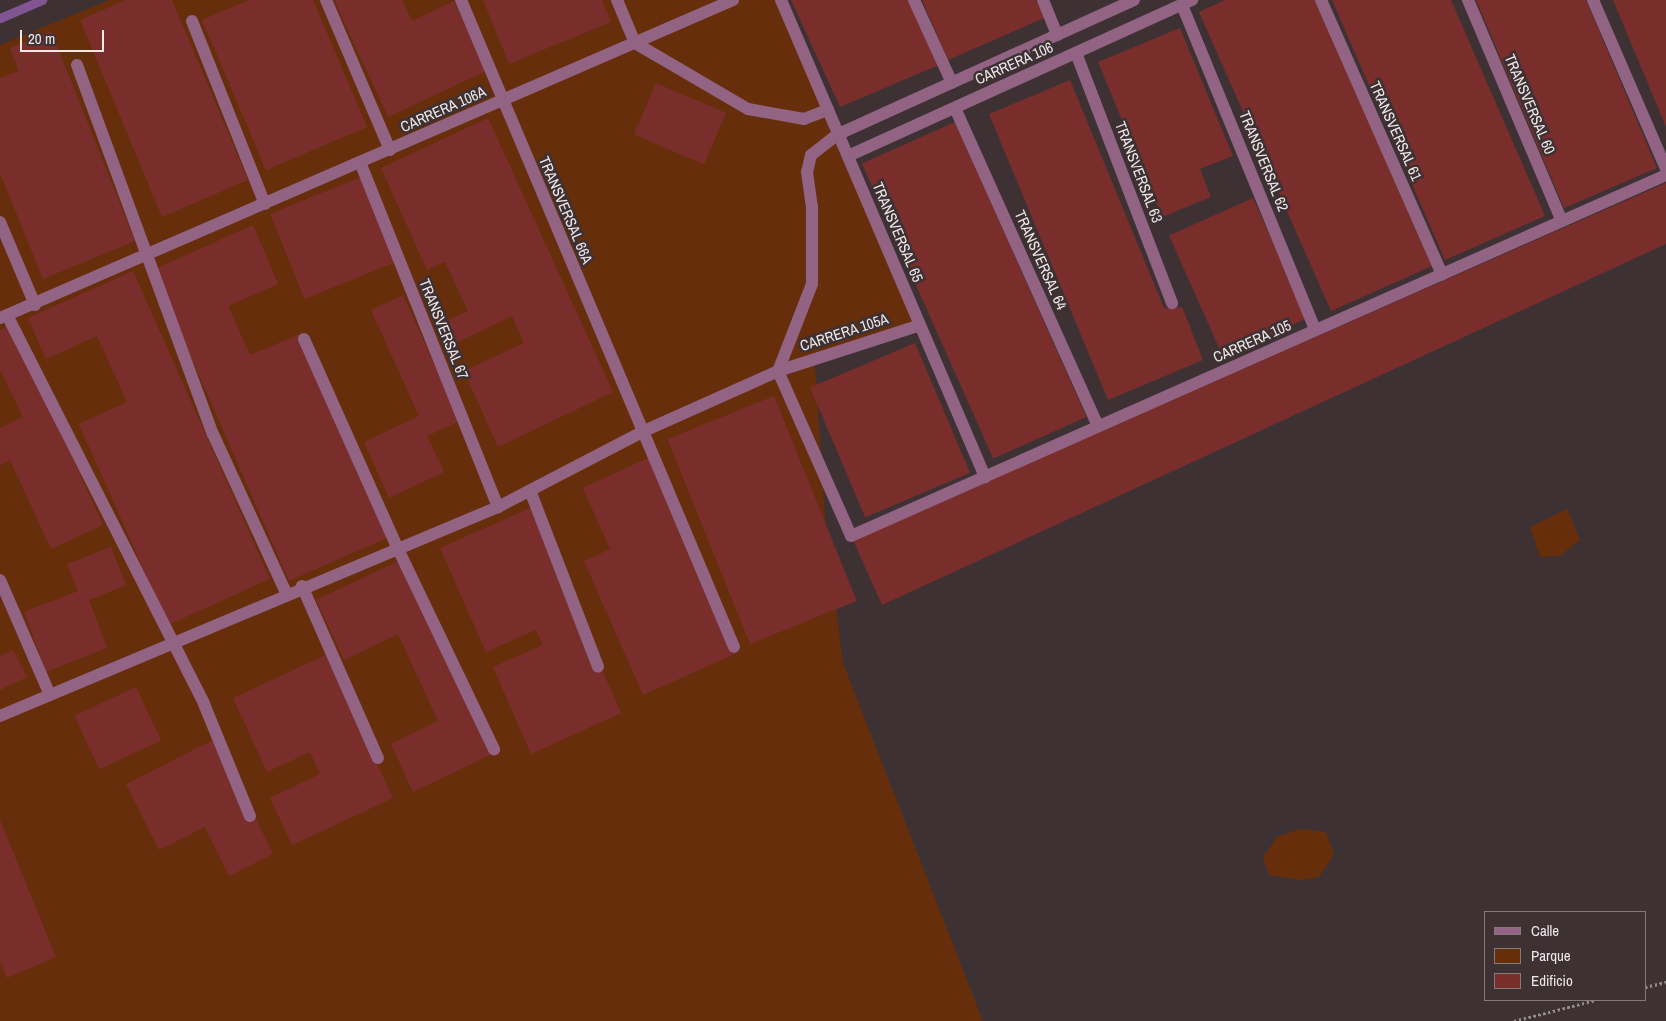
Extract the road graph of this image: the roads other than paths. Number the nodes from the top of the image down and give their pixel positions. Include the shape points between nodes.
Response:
1 (326, 0) edge
2 (461, 0) edge
3 (617, 0) edge
4 (733, 0) edge
5 (780, 0) edge
6 (914, 0) edge
7 (1043, 0) edge
8 (1134, 0) edge
9 (1321, 0) edge
10 (1468, 0) edge
11 (1593, 0) edge
12 (1187, 2) edge
13 (192, 21) dead end
14 (1057, 35) junction
15 (635, 43) junction
16 (1076, 53) junction
17 (77, 65) dead end
18 (952, 83) junction
19 (503, 100) junction
20 (955, 108) junction
21 (828, 110) junction
22 (838, 134) junction
23 (390, 150) junction
24 (848, 156) junction
25 (360, 162) junction
26 (1666, 169) edge
27 (1666, 175) edge
28 (265, 204) junction
29 (1562, 221) junction
30 (0, 222) edge
31 (146, 256) junction
32 (1442, 274) junction
33 (1172, 303) dead end
34 (35, 305) junction
35 (3, 316) edge
36 (920, 325) junction
37 (1315, 330) junction
38 (304, 340) dead end
39 (778, 370) junction
40 (1098, 426) junction
41 (644, 432) junction
42 (985, 476) junction
43 (530, 493) junction
44 (498, 507) junction
45 (398, 551) junction
46 (0, 580) edge
47 (302, 586) junction
48 (286, 593) junction
49 (174, 643) junction
50 (734, 647) dead end
51 (598, 666) dead end
52 (50, 695) junction
53 (0, 716) edge
54 (494, 749) dead end
55 (378, 758) dead end
56 (250, 816) dead end

1 - 23 street
2 - 19 street, TRANSVERSAL 66A
3 - 15 street
4 - 15 street, CARRERA 106A
5 - 21 street, TRANSVERSAL 65
6 - 18 street
7 - 14 street
8 - 14 street, CARRERA 106
9 - 32 street, TRANSVERSAL 61
10 - 29 street, TRANSVERSAL 60
11 - 26 street
12 - 16 street, CARRERA 106
12 - 37 street, TRANSVERSAL 62
13 - 28 street
14 - 18 street, CARRERA 106
15 - 19 street, CARRERA 106A
15 - 21 street via 748,109 804,120
16 - 20 street, CARRERA 106
16 - 33 street, TRANSVERSAL 63
17 - 31 street
18 - 22 street, CARRERA 106
19 - 23 street, CARRERA 106A
19 - 41 street, TRANSVERSAL 66A
20 - 24 street, CARRERA 106
20 - 40 street, TRANSVERSAL 64
21 - 22 street, TRANSVERSAL 65
22 - 24 street, TRANSVERSAL 65
22 - 39 street, CARRERA 106 via 807,163 812,206 812,284
23 - 25 street, CARRERA 106A
24 - 36 street, TRANSVERSAL 65
25 - 28 street, CARRERA 106A
25 - 44 street, TRANSVERSAL 67
27 - 29 street, CARRERA 105
28 - 31 street, CARRERA 106A
29 - 32 street, CARRERA 105
30 - 34 street
31 - 34 street, CARRERA 106A
31 - 48 street via 213,434
32 - 37 street, CARRERA 105
34 - 35 street, CARRERA 106A
35 - 49 street
36 - 39 street, CARRERA 105A
36 - 42 street, TRANSVERSAL 65
37 - 40 street, CARRERA 105
38 - 45 street
39 - 41 street, CARRERA 105A
39 - 42 street, CARRERA 105 via 851,536
40 - 42 street, CARRERA 105
41 - 43 street, CARRERA 105A
41 - 50 street, TRANSVERSAL 66A
43 - 44 street, CARRERA 105A
43 - 51 street
44 - 45 street, CARRERA 105A
45 - 47 street, CARRERA 105A
45 - 54 street
46 - 52 street
47 - 48 street, CARRERA 105A
47 - 55 street
48 - 49 street, CARRERA 105A
49 - 52 street, CARRERA 105A
49 - 56 street
52 - 53 street, CARRERA 105A

